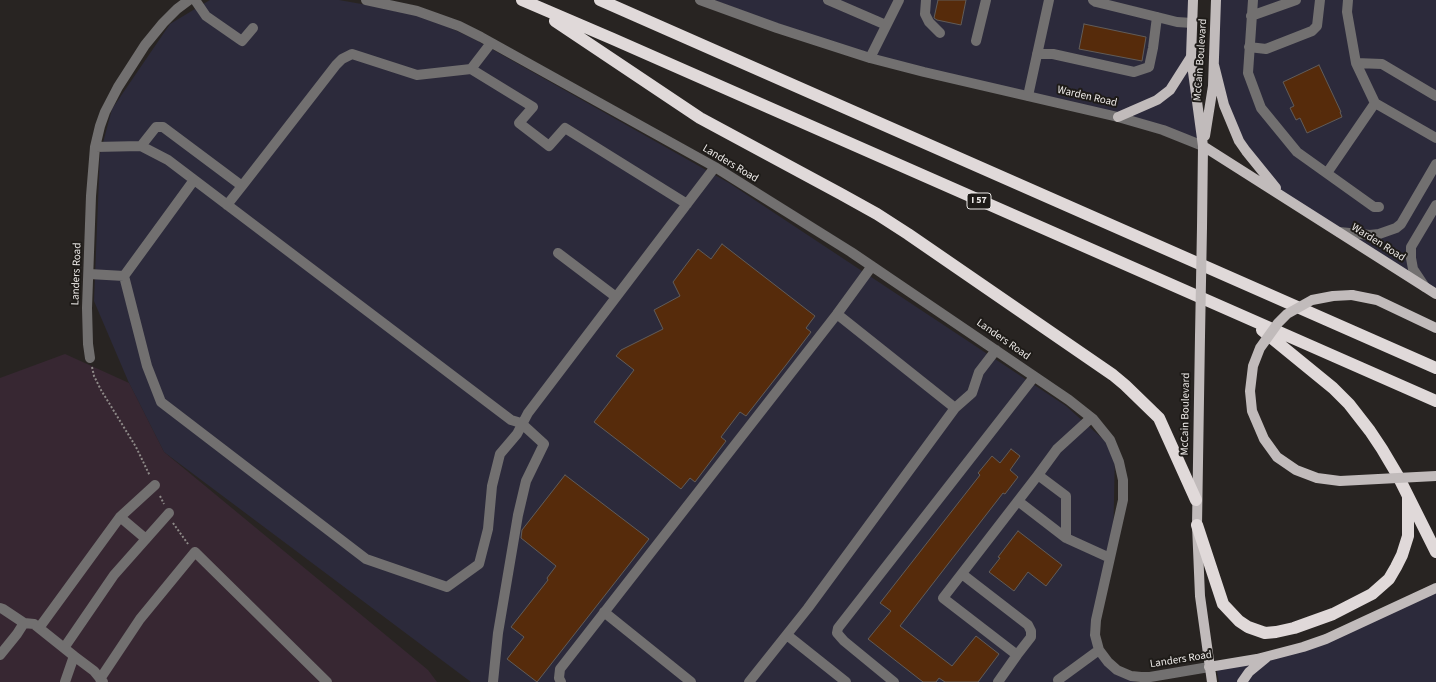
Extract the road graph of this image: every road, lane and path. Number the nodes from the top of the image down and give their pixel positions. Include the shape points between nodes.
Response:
1 (189, 0) edge
2 (195, 0) edge
3 (366, 0) edge
4 (600, 0) edge
5 (700, 0) edge
6 (828, 0) edge
7 (899, 0) edge
8 (926, 0) edge
9 (986, 0) edge
10 (1049, 0) edge
11 (1093, 0) edge
12 (1193, 0) edge
13 (1216, 0) edge
14 (1253, 0) edge
15 (1296, 0) edge
16 (1320, 0) edge
17 (1348, 0) edge
18 (526, 2) edge
19 (1251, 16) junction
20 (1157, 17) junction
21 (1192, 23) junction
22 (886, 25) junction
23 (253, 28) dead end
24 (940, 33) dead end
25 (976, 41) dead end
26 (491, 43) junction
27 (1248, 47) junction
28 (1037, 54) junction
29 (1191, 57) junction
30 (870, 58) junction
31 (1356, 63) junction
32 (1214, 64) junction
33 (471, 69) junction
34 (1028, 96) junction
35 (1436, 96) edge
36 (1376, 103) junction
37 (1118, 117) junction
38 (1436, 138) edge
39 (95, 146) junction
40 (141, 146) junction
41 (1203, 146) junction
42 (1436, 164) edge
43 (715, 167) junction
44 (1327, 173) junction
45 (194, 180) junction
46 (242, 186) junction
47 (1282, 196) junction
48 (687, 204) junction
49 (226, 205) junction
50 (1436, 205) edge
51 (1379, 207) dead end
52 (1339, 232) junction
53 (558, 253) dead end
54 (872, 266) junction
55 (89, 274) junction
56 (124, 276) junction
57 (1425, 287) junction
58 (1436, 294) edge
59 (616, 297) junction
60 (837, 314) junction
61 (1250, 320) junction
62 (1436, 328) edge
63 (996, 350) junction
64 (90, 358) joint
65 (1436, 368) edge
66 (1034, 377) junction
67 (1436, 401) edge
68 (956, 408) junction
69 (1091, 418) junction
70 (521, 423) junction
71 (1038, 475) junction
72 (1436, 476) edge
73 (155, 485) junction
74 (1408, 496) junction
75 (1196, 500) junction
76 (1018, 501) junction
77 (169, 513) junction
78 (120, 517) junction
79 (1196, 525) junction
80 (1066, 538) junction
81 (146, 539) junction
82 (195, 552) junction
83 (1436, 552) edge
84 (1110, 558) junction
85 (962, 574) junction
86 (1436, 588) edge
87 (0, 608) edge
88 (604, 612) junction
89 (24, 623) junction
90 (39, 628) junction
91 (787, 635) junction
92 (64, 648) junction
93 (1099, 650) junction
94 (0, 655) edge
95 (1017, 655) junction
96 (74, 656) junction
97 (1268, 656) junction
98 (1209, 667) junction
99 (101, 680) edge
100 (1059, 681) edge
101 (65, 682) edge
102 (328, 682) edge
103 (493, 682) edge
104 (561, 682) edge
105 (691, 682) edge
106 (749, 682) edge
107 (846, 682) edge
108 (894, 682) edge
109 (998, 682) edge
110 (1212, 682) edge
111 (1242, 682) edge

1 - 39 street, Landers Road via 163,23 131,65 105,112
2 - 23 street via 206,16 242,42
3 - 26 street, Landers Road via 438,18
4 - 65 highway
5 - 30 street, Warden Road
6 - 22 street
7 - 22 street
8 - 24 street via 925,14
9 - 25 street
10 - 28 street
11 - 20 street
12 - 21 main road, McCain Boulevard
13 - 32 main road, McCain Boulevard
14 - 19 street
15 - 19 street
16 - 27 street via 1317,26 1312,31 1266,49
17 - 31 street
18 - 61 highway, I 57
18 - 75 highway via 700,118 896,226 1113,375 1159,418
19 - 27 street
20 - 21 street
20 - 28 street via 1149,67 1134,72 1053,54
21 - 29 main road, McCain Boulevard
22 - 30 street
26 - 33 street
26 - 43 street, Landers Road
27 - 44 street via 1248,73 1261,108 1297,152
28 - 34 street
29 - 37 main road via 1170,90 1157,100
29 - 41 main road, McCain Boulevard
30 - 34 street, Warden Road
31 - 35 street via 1382,64
31 - 36 street
32 - 41 main road, McCain Boulevard
32 - 47 main road via 1224,105 1239,141
33 - 46 street via 416,75 352,54 342,59
33 - 48 street via 533,107 519,123 549,146 565,128
34 - 37 street, Warden Road
36 - 38 street
36 - 44 street
37 - 41 street, Warden Road via 1164,130
39 - 40 street
39 - 55 street, Landers Road
40 - 45 street via 168,160
40 - 46 street via 156,127 163,127
41 - 47 main road, Warden Road
41 - 75 main road, McCain Boulevard, bridge
42 - 52 street via 1401,224 1396,228 1370,235
43 - 48 street
43 - 54 street, Landers Road
44 - 51 street
45 - 49 street
45 - 56 street
46 - 49 street
47 - 52 main road, Warden Road
48 - 59 street
49 - 70 street via 511,420
50 - 57 street via 1411,247 1413,269
52 - 57 main road, Warden Road
53 - 59 street
54 - 60 street
54 - 63 street, Landers Road
55 - 56 street
55 - 64 street, Landers Road via 87,308
56 - 70 street via 147,366 161,402 366,559 447,587 479,564 488,529 492,486 500,454 516,434
57 - 58 main road, Warden Road
59 - 70 street
60 - 68 street
60 - 88 street
61 - 67 highway, I 57
61 - 74 highway via 1349,404 1382,449
62 - 72 main road, bridge via 1377,300 1352,295 1312,300 1287,314 1260,348 1253,366 1250,391 1252,411 1264,439 1277,457 1296,470 1317,478 1340,481
63 - 66 street, Landers Road
63 - 68 street via 979,372 972,393
64 - 73 path via 94,376 101,390 136,447
66 - 69 street, Landers Road
66 - 108 street via 838,628 837,633 844,642
68 - 91 street
69 - 71 street via 1057,449
69 - 84 street, Landers Road via 1110,440 1123,480 1123,500
70 - 103 street via 544,444 526,481 518,515 498,633
71 - 76 street
71 - 80 street via 1066,496
73 - 77 path
73 - 78 street
74 - 79 highway via 1408,536 1402,555 1389,579 1372,594 1333,614 1276,632 1265,633 1248,627 1239,622 1223,604
74 - 83 highway
75 - 79 main road, McCain Boulevard
76 - 80 street
76 - 85 street
77 - 81 street
77 - 82 path
78 - 81 street
78 - 90 street
79 - 98 main road, McCain Boulevard via 1200,596
80 - 84 street
81 - 92 street via 114,575
82 - 99 street via 140,619
82 - 102 street
84 - 93 street, Landers Road via 1096,620 1095,635
85 - 95 street via 1028,625 1031,638
85 - 95 street via 943,598
86 - 97 main road, Landers Road via 1326,638
87 - 89 street
88 - 104 street via 560,669
88 - 105 street
89 - 90 street via 34,624
89 - 94 street
90 - 92 street
91 - 106 street
91 - 107 street
92 - 96 street
93 - 98 street, Landers Road via 1117,670 1131,676 1150,677
93 - 100 street
95 - 109 street
96 - 99 street via 94,671
96 - 101 street
97 - 98 main road, Landers Road
97 - 111 main road via 1249,672
98 - 110 main road, McCain Boulevard

